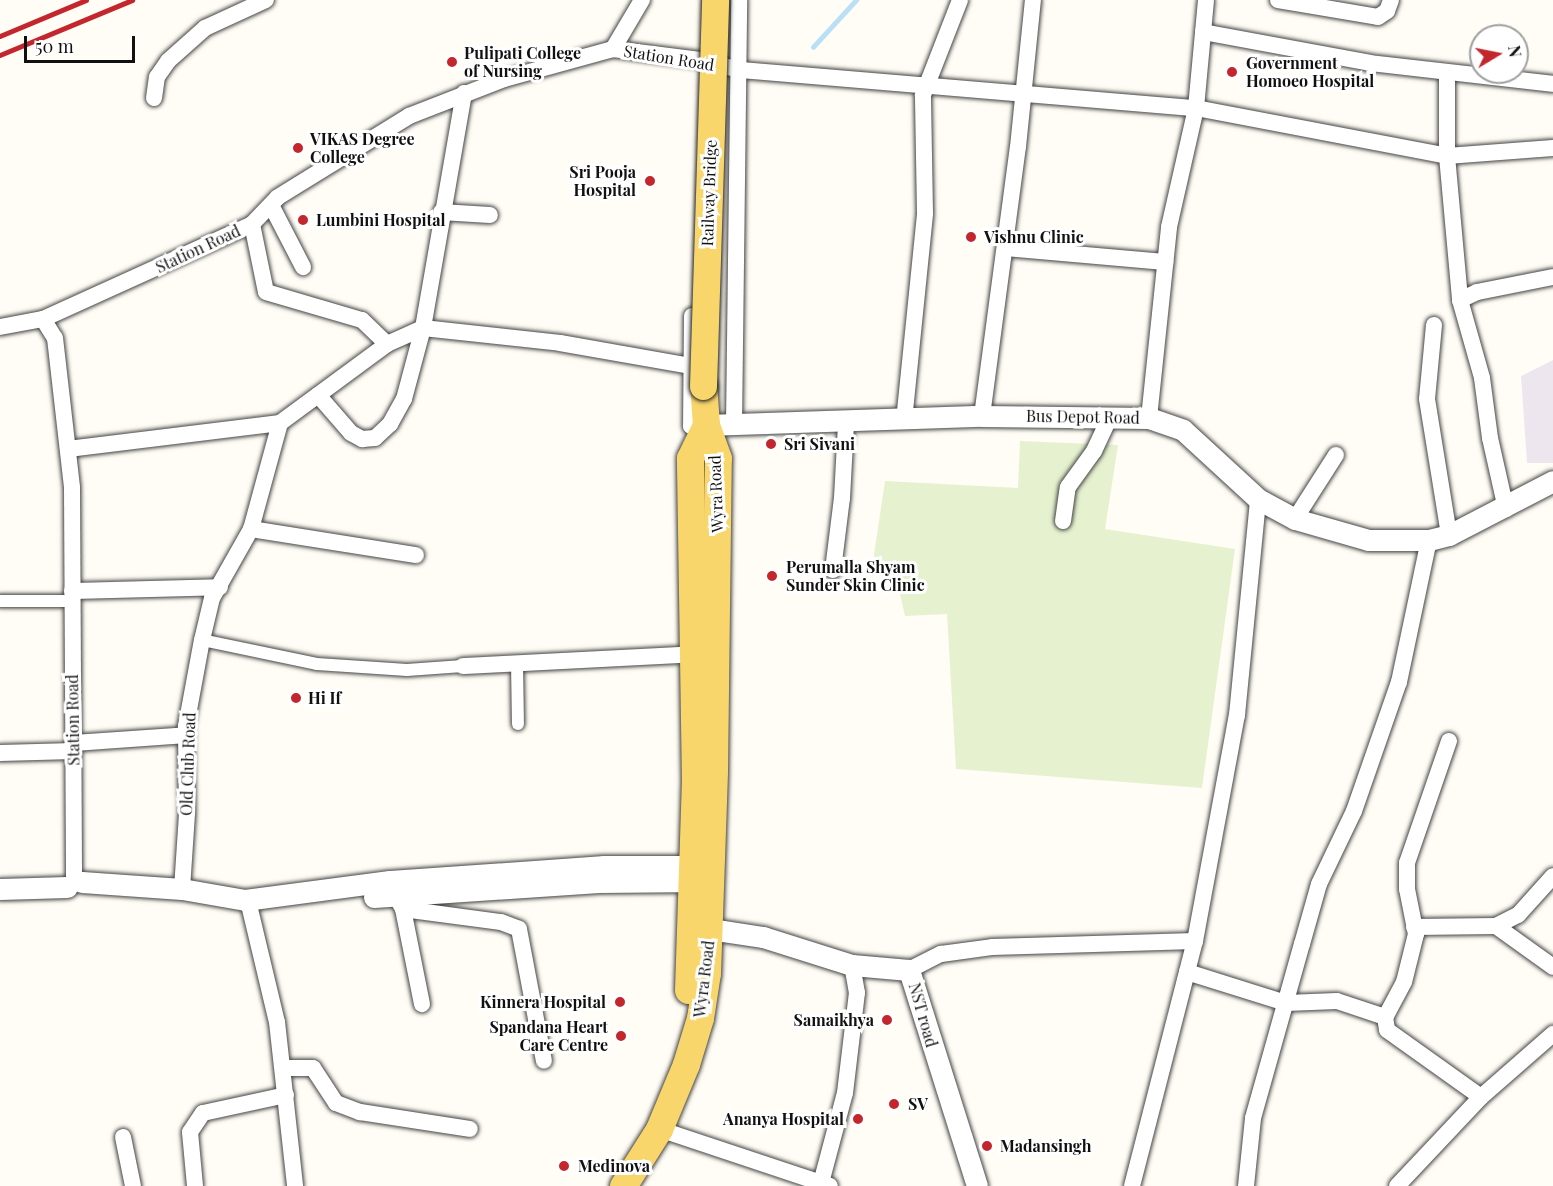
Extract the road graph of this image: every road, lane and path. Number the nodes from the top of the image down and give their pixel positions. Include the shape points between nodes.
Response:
1 (266, 0) edge
2 (642, 0) edge
3 (715, 0) edge
4 (740, 0) edge
5 (960, 0) edge
6 (1033, 0) edge
7 (1206, 0) edge
8 (1278, 0) edge
9 (1391, 0) edge
10 (1203, 32) junction
11 (613, 49) junction
12 (700, 60) junction
13 (740, 70) junction
14 (1447, 74) junction
15 (1553, 84) edge
16 (925, 87) junction
17 (1022, 91) junction
18 (464, 93) junction
19 (154, 98) dead end
20 (1196, 108) junction
21 (1553, 148) edge
22 (1447, 156) junction
23 (271, 205) junction
24 (441, 212) junction
25 (490, 215) dead end
26 (252, 224) junction
27 (1005, 248) junction
28 (1165, 262) junction
29 (303, 267) dead end
30 (1553, 277) edge
31 (1460, 300) junction
32 (43, 319) junction
33 (1434, 325) dead end
34 (0, 327) edge
35 (423, 328) junction
36 (387, 344) junction
37 (696, 376) junction
38 (318, 395) junction
39 (982, 416) junction
40 (1110, 417) junction
41 (1149, 418) junction
42 (904, 421) junction
43 (280, 423) junction
44 (846, 423) junction
45 (706, 425) junction
46 (734, 425) junction
47 (68, 449) junction
48 (1336, 455) dead end
49 (1553, 482) edge
50 (1258, 499) junction
51 (1506, 508) junction
52 (1295, 519) junction
53 (1063, 521) dead end
54 (250, 530) junction
55 (1439, 538) junction
56 (416, 555) dead end
57 (833, 570) dead end
58 (216, 593) junction
59 (71, 596) junction
60 (0, 601) edge
61 (202, 640) junction
62 (705, 653) junction
63 (517, 663) junction
64 (463, 666) joint
65 (518, 724) dead end
66 (187, 735) junction
67 (1449, 741) dead end
68 (74, 747) junction
69 (0, 753) edge
70 (701, 874) junction
71 (1553, 876) edge
72 (76, 885) junction
73 (0, 889) edge
74 (182, 889) junction
75 (399, 902) junction
76 (249, 909) junction
77 (1496, 926) junction
78 (1414, 927) junction
79 (710, 929) junction
80 (1195, 941) junction
81 (852, 965) junction
82 (1553, 967) edge
83 (909, 970) junction
84 (1187, 972) junction
85 (1286, 1003) junction
86 (422, 1004) dead end
87 (1385, 1017) junction
88 (1553, 1034) edge
89 (544, 1062) dead end
90 (284, 1068) junction
91 (286, 1095) junction
92 (1481, 1096) junction
93 (470, 1129) dead end
94 (659, 1130) junction
95 (123, 1137) dead end
96 (818, 1184) edge
97 (133, 1186) edge
98 (195, 1186) edge
99 (295, 1186) edge
100 (606, 1186) edge
101 (623, 1186) edge
102 (977, 1186) edge
103 (1131, 1186) edge
104 (1246, 1186) edge
105 (1397, 1186) edge

1 - 19 street via 205,28 168,61 157,77
2 - 11 street
3 - 37 main road, Railway Bridge, bridge
4 - 13 street
5 - 16 street
6 - 17 street
7 - 10 street
8 - 9 street via 1378,17 1387,11
10 - 14 street
10 - 20 street
11 - 12 street, Station Road
11 - 18 street, Station Road
12 - 13 street, Station Road
12 - 37 street
13 - 16 street, Station Road
13 - 46 street
14 - 15 street
14 - 22 street
16 - 17 street, Station Road
16 - 42 street via 925,213
17 - 20 street, Station Road
17 - 27 street
18 - 23 street, Station Road via 409,116
18 - 24 street
20 - 22 street, Station Road
20 - 28 street via 1168,227
21 - 22 street, Station Road
22 - 31 street
23 - 26 street, Station Road
23 - 29 street
24 - 25 street
24 - 35 street
26 - 32 street, Station Road
26 - 36 street via 267,292 362,320
27 - 28 street
27 - 39 street
28 - 41 street
30 - 31 street via 1483,291
31 - 51 street via 1482,378 1490,438
32 - 34 street
32 - 47 street, Station Road via 55,338
33 - 55 street via 1427,399
35 - 36 street
35 - 37 street via 560,342
35 - 38 street via 404,399 390,424 375,438 362,439 351,433
36 - 38 street
37 - 45 main road, Railway Bridge
38 - 43 street
39 - 40 street, Bus Depot Road
39 - 42 street, Bus Depot Road
40 - 41 street, Bus Depot Road
40 - 53 street via 1094,451 1068,487
41 - 50 street, Bus Depot Road via 1183,430
42 - 44 street, Bus Depot Road
43 - 47 street
43 - 54 street, Old Club Road
44 - 46 street, Bus Depot Road
44 - 57 street
45 - 46 street, Bus Depot Road
45 - 62 main road, Wyra Road via 718,458
47 - 59 street, Station Road
48 - 52 street
49 - 51 street, Bus Depot Road
50 - 52 street, Bus Depot Road
50 - 80 street via 1237,715
51 - 55 street, Bus Depot Road
52 - 55 street, Bus Depot Road via 1368,540
54 - 56 street
54 - 58 street, Old Club Road
55 - 85 street via 1399,682 1354,811 1319,884
58 - 59 street
58 - 61 street, Old Club Road
59 - 60 street
59 - 68 street, Station Road
61 - 64 street via 317,664 406,670
61 - 66 street, Old Club Road
62 - 63 street
62 - 70 main road, Wyra Road
63 - 64 street
63 - 65 street
66 - 68 street
66 - 74 street, Old Club Road
67 - 78 street via 1407,863
68 - 69 street
68 - 72 street, Station Road
70 - 74 street via 604,866 390,881 245,900
70 - 75 street
70 - 79 main road, Wyra Road
70 - 100 main road, Wyra Road via 686,1017 650,1114
71 - 77 street via 1518,915
72 - 73 street
72 - 74 street
72 - 76 street
75 - 76 street
75 - 86 street
75 - 89 street via 519,929
76 - 90 street
77 - 78 street
77 - 82 street
78 - 87 street via 1416,934 1404,982
79 - 81 street, NST road via 763,937
79 - 94 main road, Wyra Road via 700,1018
80 - 83 street via 992,947 941,954
80 - 84 street
81 - 83 street, NST road
81 - 96 street via 857,993 845,1094
83 - 102 street, NST road
84 - 85 street
84 - 103 street
85 - 87 street via 1337,1000
85 - 104 street via 1253,1118
87 - 92 street via 1387,1030
88 - 92 street
90 - 91 street
90 - 93 street via 313,1068 336,1103 360,1112
91 - 98 street via 203,1113 190,1131
91 - 99 street
92 - 105 street
94 - 96 street
94 - 101 main road, Wyra Road
95 - 97 street

